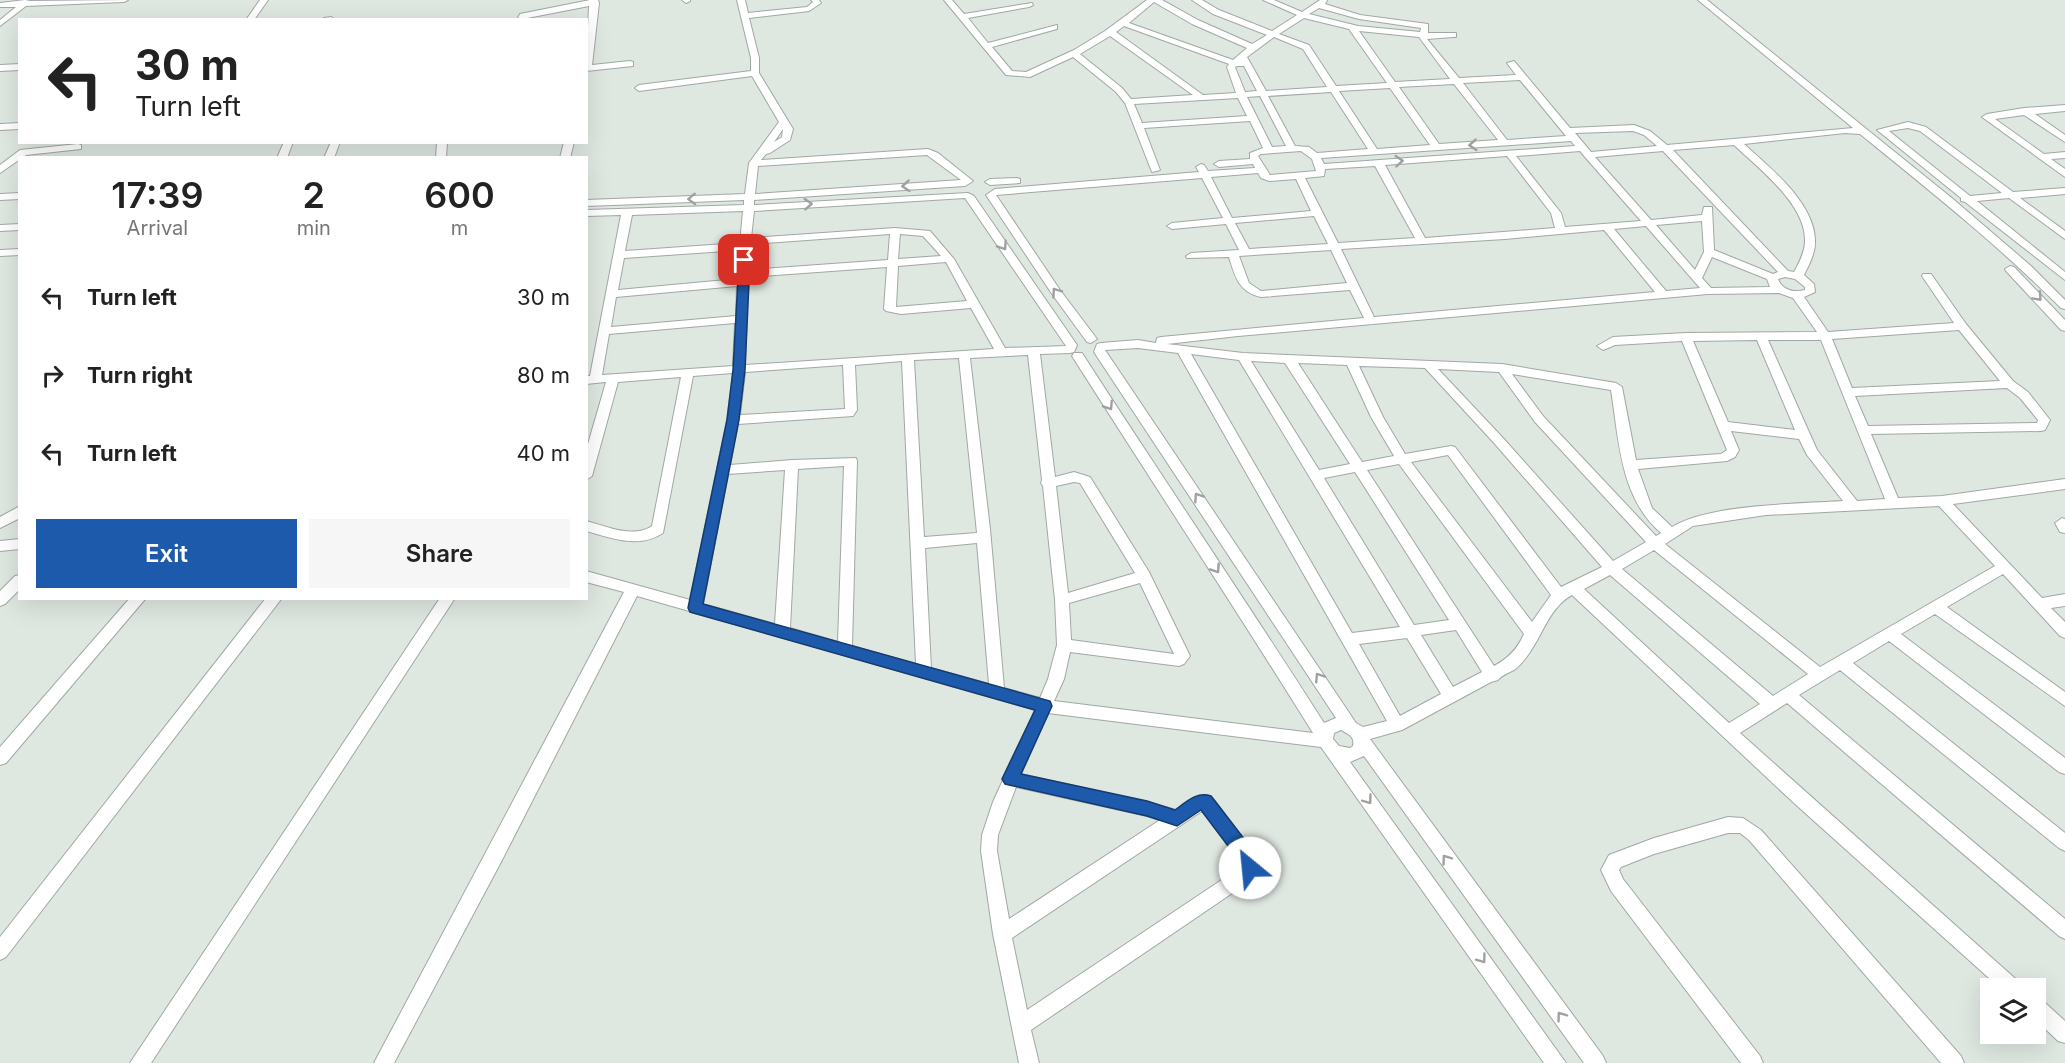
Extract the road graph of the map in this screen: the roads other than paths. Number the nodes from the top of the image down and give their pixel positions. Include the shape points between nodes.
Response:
1 (124, 0) edge
2 (264, 0) edge
3 (741, 0) edge
4 (815, 0) edge
5 (948, 0) edge
6 (1154, 0) edge
7 (1196, 0) edge
8 (1267, 0) edge
9 (1702, 0) edge
10 (74, 1) edge
11 (26, 2) edge
12 (595, 2) edge
13 (1322, 3) edge
14 (1029, 4) dead end
15 (0, 5) edge
16 (1305, 14) junction
17 (746, 16) junction
18 (962, 17) junction
19 (251, 18) edge
20 (522, 18) edge
21 (0, 24) edge
22 (1125, 24) junction
23 (1054, 27) dead end
24 (1352, 27) junction
25 (1112, 33) junction
26 (1273, 35) junction
27 (1453, 35) dead end
28 (1422, 36) junction
29 (986, 46) junction
30 (1253, 47) junction
31 (1075, 54) junction
32 (588, 60) edge
33 (1246, 60) junction
34 (1233, 63) junction
35 (1511, 63) dead end
36 (630, 64) dead end
37 (18, 67) edge
38 (0, 68) edge
39 (588, 68) edge
40 (755, 73) junction
41 (1522, 77) junction
42 (1457, 81) junction
43 (1394, 85) junction
44 (639, 88) dead end
45 (1332, 89) junction
46 (1263, 93) junction
47 (1241, 94) junction
48 (1201, 97) junction
49 (1129, 102) junction
50 (2063, 109) edge
51 (2024, 111) junction
52 (1252, 118) junction
53 (18, 126) edge
54 (1139, 126) junction
55 (0, 128) edge
56 (1882, 130) junction
57 (1864, 131) junction
58 (1570, 135) junction
59 (2065, 139) edge
60 (1736, 142) junction
61 (80, 145) edge
62 (1437, 148) junction
63 (1507, 148) junction
64 (1292, 149) junction
65 (1665, 149) junction
66 (1269, 150) junction
67 (1585, 152) junction
68 (2065, 155) edge
69 (1314, 156) junction
70 (1376, 157) junction
71 (2042, 157) junction
72 (757, 159) junction
73 (1258, 165) junction
74 (1320, 167) junction
75 (0, 170) edge
76 (1155, 170) junction
77 (1202, 170) junction
78 (2065, 174) edge
79 (1300, 178) junction
80 (967, 182) junction
81 (992, 189) junction
82 (2065, 191) edge
83 (2013, 194) junction
84 (18, 196) edge
85 (967, 196) junction
86 (0, 197) edge
87 (1971, 199) junction
88 (1715, 200) junction
89 (1949, 201) junction
90 (750, 202) junction
91 (588, 203) edge
92 (627, 212) junction
93 (588, 213) edge
94 (1318, 213) junction
95 (1706, 218) junction
96 (1228, 220) junction
97 (1651, 224) junction
98 (1172, 226) dead end
99 (18, 227) edge
100 (0, 228) edge
101 (1608, 228) junction
102 (895, 231) junction
103 (1562, 231) junction
104 (2063, 231) edge
105 (1422, 241) junction
106 (746, 243) junction
107 (1336, 246) junction
108 (18, 252) edge
109 (1245, 252) junction
110 (1709, 252) junction
111 (0, 253) edge
112 (1233, 253) junction
113 (618, 255) junction
114 (1191, 256) dead end
115 (949, 259) junction
116 (894, 264) junction
117 (2060, 265) edge
118 (2027, 268) junction
119 (1785, 274) junction
120 (1798, 276) junction
121 (1927, 276) dead end
122 (1772, 277) junction
123 (2065, 277) edge
124 (742, 278) junction
125 (1697, 278) junction
126 (1353, 286) junction
127 (1779, 290) junction
128 (1708, 291) junction
129 (610, 294) junction
130 (1662, 294) junction
131 (1797, 295) junction
132 (975, 304) junction
133 (2065, 306) edge
134 (741, 319) junction
135 (1371, 321) junction
136 (1962, 326) junction
137 (2065, 327) edge
138 (604, 331) junction
139 (1761, 336) junction
140 (1825, 336) junction
141 (1686, 337) junction
142 (1091, 339) junction
143 (1138, 344) junction
144 (1603, 346) dead end
145 (1182, 349) junction
146 (1073, 350) junction
147 (1100, 350) junction
148 (1034, 352) junction
149 (1002, 353) junction
150 (964, 355) junction
151 (908, 357) junction
152 (1243, 357) junction
153 (1289, 358) junction
154 (1352, 361) junction
155 (849, 362) junction
156 (1427, 364) junction
157 (1502, 368) junction
158 (739, 370) junction
159 (688, 373) junction
160 (613, 378) junction
161 (591, 379) edge
162 (2009, 384) junction
163 (1848, 392) junction
164 (733, 420) junction
165 (1723, 426) junction
166 (1865, 430) junction
167 (1802, 435) junction
168 (1402, 459) junction
169 (792, 464) junction
170 (1631, 465) junction
171 (1360, 468) junction
172 (588, 469) edge
173 (724, 470) junction
174 (1316, 475) junction
175 (1047, 483) junction
176 (2065, 484) edge
177 (1942, 501) junction
178 (1893, 503) junction
179 (1853, 505) junction
180 (18, 512) edge
181 (0, 523) edge
182 (588, 526) edge
183 (1671, 534) junction
184 (983, 537) junction
185 (919, 543) junction
186 (1655, 543) junction
187 (18, 544) edge
188 (0, 546) edge
189 (2004, 567) junction
190 (1611, 568) junction
191 (1144, 576) junction
192 (588, 577) edge
193 (18, 582) edge
194 (632, 591) junction
195 (1566, 591) junction
196 (0, 600) edge
197 (137, 600) edge
198 (272, 600) edge
199 (447, 600) edge
200 (1062, 600) junction
201 (2065, 600) edge
202 (2039, 604) junction
203 (1936, 607) junction
204 (695, 608) junction
205 (1461, 624) junction
206 (1411, 631) junction
207 (782, 632) junction
208 (2065, 632) edge
209 (1532, 633) junction
210 (1890, 634) junction
211 (1348, 640) junction
212 (1064, 645) junction
213 (845, 649) junction
214 (1841, 662) junction
215 (924, 671) junction
216 (1819, 675) junction
217 (1493, 676) junction
218 (997, 694) junction
219 (1787, 694) junction
220 (1451, 697) junction
221 (2065, 700) edge
222 (1771, 704) junction
223 (1044, 706) junction
224 (1397, 725) junction
225 (1728, 732) junction
226 (1358, 734) junction
227 (1328, 744) junction
228 (0, 758) edge
229 (2065, 767) edge
230 (1011, 779) junction
231 (1177, 818) junction
232 (2065, 843) edge
233 (2065, 930) edge
234 (1002, 934) junction
235 (0, 951) edge
236 (2002, 978) edge
237 (2046, 1017) edge
238 (1022, 1025) junction
239 (2065, 1034) edge
240 (140, 1063) edge
241 (384, 1063) edge
242 (1029, 1063) edge
243 (1556, 1063) edge
244 (1596, 1063) edge
245 (1753, 1063) edge
246 (1954, 1063) edge

1 - 10 street
2 - 19 street
3 - 17 street
4 - 17 street via 818,3 809,9
5 - 18 street
6 - 22 street
6 - 30 street
7 - 26 street
8 - 16 street
9 - 57 street
10 - 11 street
11 - 15 street
11 - 21 street
12 - 20 street
12 - 32 street
13 - 16 street
13 - 28 street via 1370,19 1421,24 1425,27
14 - 18 street
16 - 24 street
16 - 26 street
17 - 40 street
18 - 29 street
22 - 25 street
22 - 34 street
23 - 29 street
24 - 28 street
24 - 43 street
25 - 31 street
25 - 48 street
26 - 30 street
26 - 45 street via 1306,47
27 - 28 street
28 - 42 street
29 - 31 street via 1009,73 1020,76
30 - 33 street
31 - 49 street
33 - 34 street
33 - 46 street
34 - 47 street via 1230,71
35 - 41 street
36 - 39 street
37 - 38 street
40 - 44 street
40 - 72 street via 788,129 787,138
41 - 42 street
41 - 58 street
42 - 43 street
42 - 63 street
43 - 45 street
43 - 62 street
45 - 46 street
45 - 70 street
46 - 47 street
46 - 64 street
47 - 48 street
47 - 52 street
48 - 49 street
49 - 54 street
50 - 51 street
51 - 59 street
51 - 71 street via 1987,117
52 - 54 street
52 - 66 street
53 - 55 street
54 - 76 street
56 - 57 street
56 - 83 street via 1908,125 1923,129
56 - 87 street
57 - 60 street
57 - 89 street
58 - 63 street
58 - 65 street via 1634,129 1647,133
58 - 67 street
60 - 65 street
60 - 120 street via 1794,199 1810,238
61 - 75 street via 23,152
63 -> 62 street
62 - 70 street
63 - 67 street
70 -> 63 street
63 - 103 street via 1556,213
64 - 66 street
64 - 69 street via 1305,148
65 - 67 street
65 - 88 street
66 - 73 street via 1253,155
67 - 97 street
68 - 71 street
69 - 70 street
69 - 74 street
70 - 74 street
70 - 105 street
71 - 78 street
72 - 80 street via 927,152
72 - 90 street via 750,180
73 - 77 street
73 - 79 street via 1269,178
74 - 79 street via 1322,172 1318,176
76 - 77 street
76 - 81 street
77 - 81 street
77 - 96 street
79 - 94 street
80 - 81 street via 982,179
80 - 85 street via 960,189
80 -> 90 street
81 - 85 street via 979,198
142 -> 81 street via 1056,292
82 - 83 street
83 - 87 street
83 - 104 street
84 - 86 street
90 -> 85 street
85 -> 146 street
87 - 89 street
87 - 117 street
88 - 95 street
88 - 119 street
89 - 118 street
90 -> 91 street
90 - 92 street
90 - 106 street
92 - 93 street
92 - 113 street
94 - 96 street
94 - 107 street
95 - 97 street
95 - 110 street via 1711,238
96 - 98 street
96 - 109 street
97 - 101 street
97 - 125 street
99 - 100 street
101 - 103 street
101 - 130 street
102 - 106 street
102 - 115 street via 926,233
102 - 116 street
103 - 105 street
105 - 107 street
106 - 113 street
106 - 124 street
107 - 109 street
107 - 126 street
108 - 111 street
109 - 112 street
110 - 122 street
110 - 125 street
112 - 114 street
112 - 126 street via 1245,288 1251,293
113 - 129 street
115 - 116 street
115 - 132 street
116 - 124 street
116 - 132 street via 888,308 892,311
117 - 118 street
117 - 123 street
118 - 133 street
118 -> 137 street via 2010,269
119 - 120 street
119 - 122 street
120 - 131 street via 1811,289 1807,294
121 - 136 street
122 - 127 street
124 - 129 street
124 - 134 street
125 - 128 street
126 - 135 street
127 - 128 street
127 - 131 street
128 - 130 street
129 - 138 street
130 - 135 street
131 - 140 street
132 - 149 street
134 - 138 street
134 - 158 street
135 - 143 street
136 - 140 street
136 - 162 street
138 - 161 street
139 - 140 street
139 - 141 street
139 - 167 street
140 - 163 street
141 - 144 street via 1613,341
141 - 165 street
142 - 146 street via 1078,340
142 - 147 street
143 - 145 street
143 - 147 street
145 - 152 street
145 - 211 street
146 - 147 street via 1088,358
146 - 148 street
146 -> 227 street
226 -> 147 street
148 - 149 street
148 - 175 street
149 - 150 street
150 - 151 street
150 - 184 street
151 - 155 street
151 - 185 street
152 - 153 street
152 - 174 street
153 - 154 street
153 - 171 street
154 - 156 street
154 - 168 street via 1377,417
155 - 158 street
155 - 164 street via 851,412
156 - 157 street
156 - 190 street
157 - 170 street via 1616,387
157 - 186 street via 1539,419
158 - 159 street
158 - 164 street
159 - 160 street
159 - 182 street via 658,529 642,538
160 - 161 street
160 - 172 street
162 - 163 street
162 - 166 street via 2024,395 2044,420 2041,427
163 - 166 street
164 - 173 street
165 - 167 street
165 - 170 street via 1733,450 1728,457
166 - 178 street
167 - 179 street
168 - 171 street
168 - 195 street via 1451,451
168 - 209 street
169 - 173 street
169 - 207 street
169 - 213 street via 851,460
170 - 183 street via 1646,511
171 - 174 street
171 - 205 street
173 - 204 street
174 - 206 street
175 - 191 street via 1074,477 1085,480
175 - 200 street
176 - 177 street
177 - 178 street
177 - 189 street
178 - 179 street
179 - 183 street via 1728,514 1690,522
180 - 181 street
183 - 186 street
184 - 185 street
184 - 218 street
185 - 215 street
186 - 190 street
186 - 216 street
187 - 188 street
189 - 202 street
189 - 203 street
190 - 195 street
190 - 222 street
191 - 200 street
191 - 212 street via 1180,646 1182,658
192 - 194 street
193 - 196 street
194 - 204 street
194 - 241 street
195 - 209 street
195 - 225 street via 1635,641
197 - 228 street
198 - 235 street
199 - 240 street
200 - 212 street
201 - 202 street
202 - 208 street
203 - 210 street
203 - 221 street
204 - 207 street
205 - 206 street
205 - 217 street
206 - 211 street
206 - 220 street
207 - 213 street
209 - 217 street via 1511,664
210 - 214 street
210 - 229 street
211 - 224 street
212 - 223 street
213 - 215 street
214 - 216 street
214 - 232 street
215 - 218 street
216 - 219 street
217 - 220 street
218 - 223 street
219 - 222 street
219 - 233 street
220 - 224 street
222 - 225 street
223 - 227 street
223 - 230 street
224 - 226 street
225 - 236 street
226 - 227 street via 1341,723 1331,726 1325,733
226 - 227 street via 1360,750 1351,756
244 -> 226 street
227 -> 243 street
230 - 231 street
230 - 234 street via 990,835
231 - 234 street
231 - 238 street via 1206,802 1249,860 1248,872
234 - 238 street
237 - 239 street
238 - 242 street
245 - 246 street via 1613,879 1610,870 1615,861 1711,829 1734,825 1747,828

